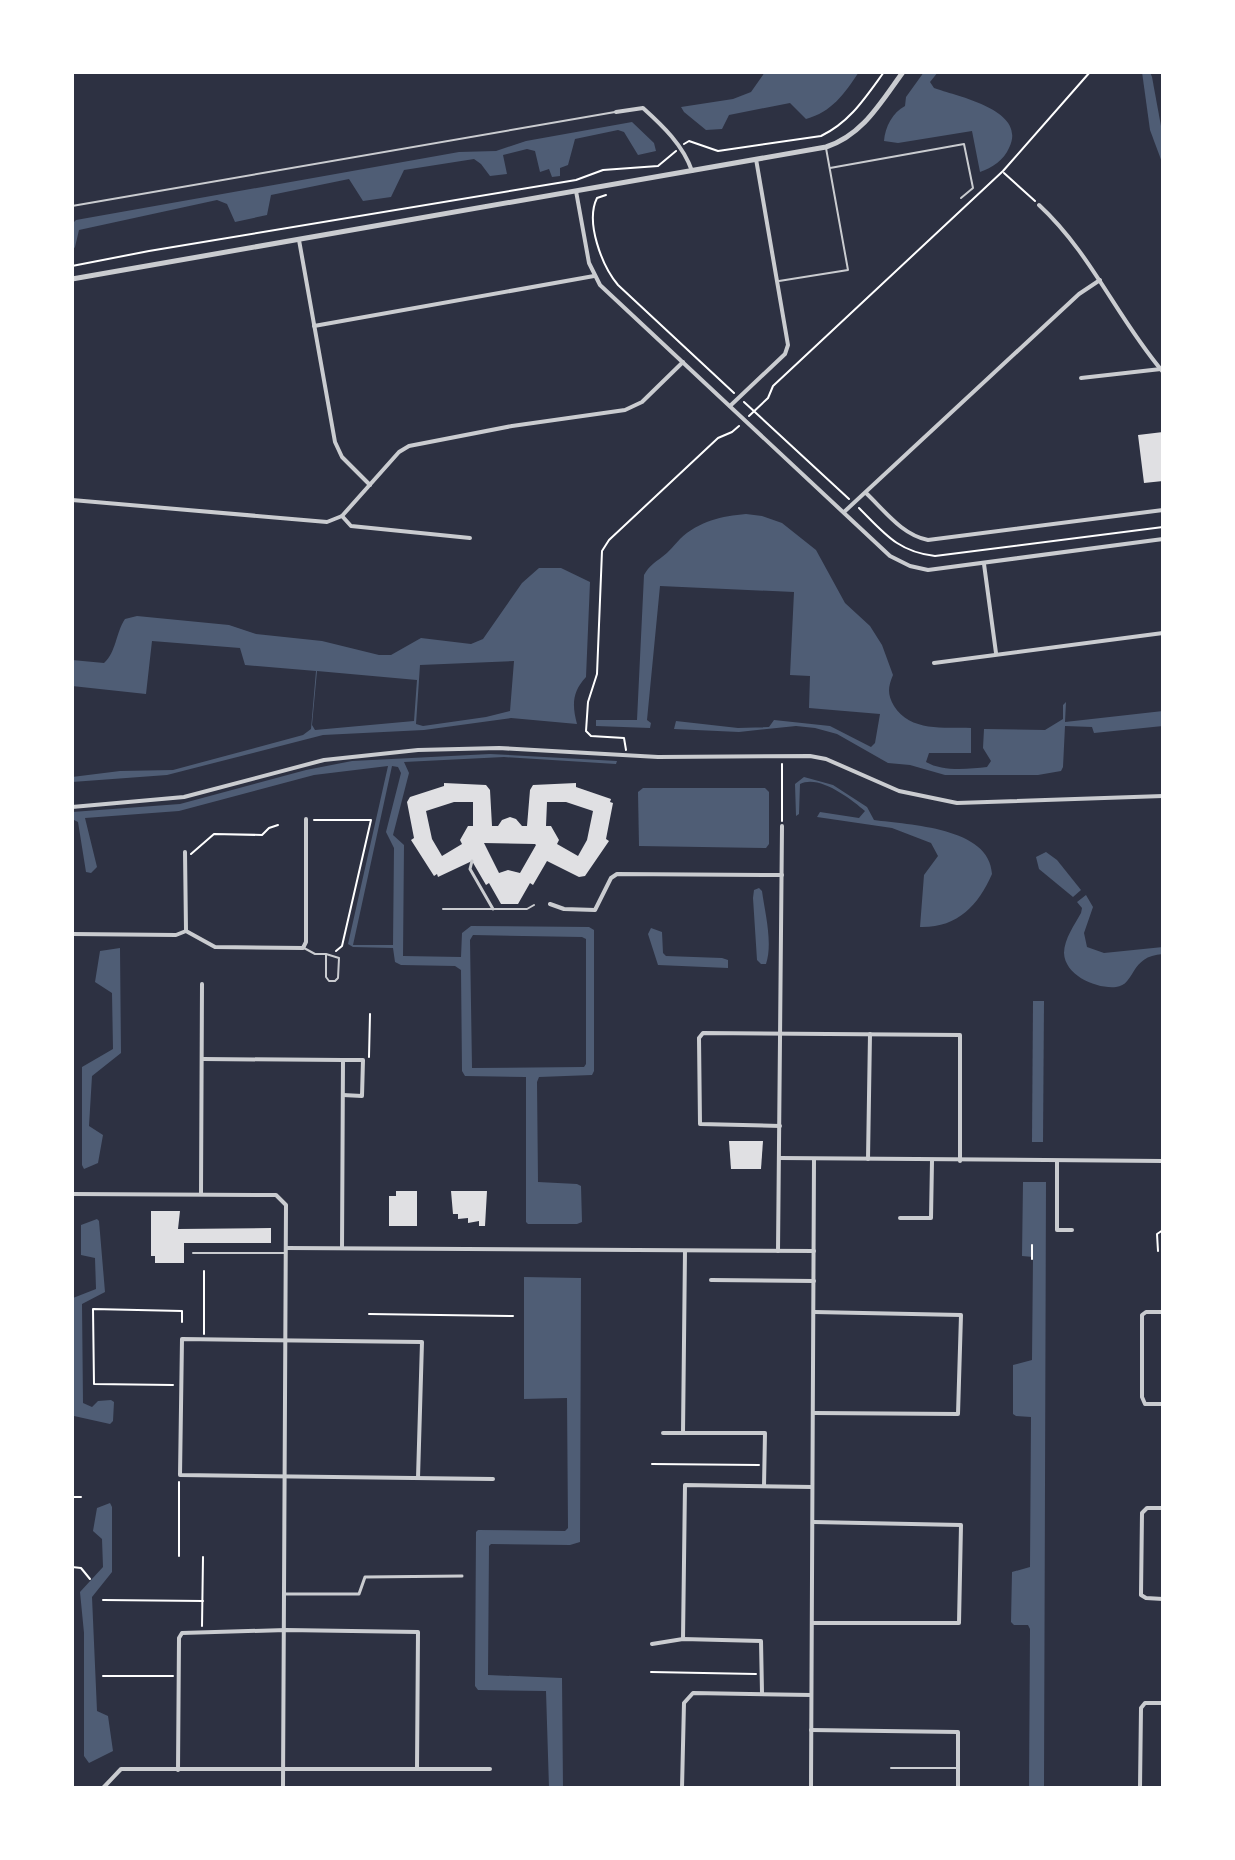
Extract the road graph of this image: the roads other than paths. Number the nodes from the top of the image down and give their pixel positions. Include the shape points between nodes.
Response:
1 (903, 72) edge
2 (616, 112) joint
3 (826, 147) junction
4 (756, 159) junction
5 (830, 168) junction
6 (692, 171) junction
7 (576, 191) junction
8 (961, 198) dead end
9 (1039, 205) road end
10 (72, 206) edge
11 (299, 239) junction
12 (594, 276) junction
13 (72, 279) edge
14 (1100, 280) junction
15 (777, 281) junction
16 (314, 326) junction
17 (683, 362) junction
18 (1162, 371) edge
19 (1081, 378) dead end
20 (730, 406) junction
21 (370, 485) junction
22 (866, 493) junction
23 (72, 500) edge
24 (1163, 510) edge
25 (844, 512) junction
26 (342, 516) junction
27 (470, 538) dead end
28 (1163, 539) edge
29 (984, 563) junction
30 (1163, 633) edge
31 (996, 653) junction
32 (934, 663) dead end
33 (1163, 796) edge
34 (72, 807) edge
35 (306, 819) road end
36 (782, 826) road end
37 (185, 853) road end
38 (472, 861) dead end
39 (782, 875) junction
40 (550, 904) dead end
41 (534, 905) dead end
42 (443, 909) dead end
43 (493, 909) junction
44 (186, 931) junction
45 (72, 934) edge
46 (303, 948) junction
47 (326, 954) junction
48 (202, 984) dead end
49 (781, 1033) junction
50 (870, 1034) junction
51 (203, 1059) junction
52 (343, 1060) junction
53 (343, 1095) junction
54 (780, 1126) junction
55 (780, 1158) junction
56 (814, 1159) junction
57 (868, 1159) junction
58 (932, 1161) junction
59 (960, 1161) junction
60 (1057, 1161) junction
61 (1163, 1161) edge
62 (72, 1194) edge
63 (201, 1194) junction
64 (900, 1218) dead end
65 (1072, 1230) dead end
66 (342, 1248) junction
67 (287, 1250) junction
68 (685, 1251) junction
69 (778, 1251) junction
70 (814, 1251) junction
71 (193, 1253) dead end
72 (711, 1280) dead end
73 (814, 1281) junction
74 (813, 1312) junction
75 (1163, 1312) edge
76 (285, 1340) junction
77 (1163, 1404) edge
78 (814, 1413) junction
79 (663, 1433) dead end
80 (683, 1433) junction
81 (285, 1477) junction
82 (418, 1478) junction
83 (493, 1479) dead end
84 (764, 1486) junction
85 (812, 1487) junction
86 (1163, 1508) edge
87 (812, 1522) junction
88 (462, 1576) dead end
89 (285, 1594) junction
90 (1163, 1599) edge
91 (813, 1623) junction
92 (286, 1630) junction
93 (683, 1639) junction
94 (652, 1644) dead end
95 (762, 1693) junction
96 (811, 1695) junction
97 (1163, 1703) edge
98 (811, 1730) junction
99 (891, 1768) dead end
100 (958, 1768) junction
101 (283, 1769) junction
102 (417, 1769) junction
103 (490, 1769) dead end
104 (178, 1770) junction
105 (103, 1788) edge
106 (283, 1788) edge
107 (682, 1788) edge
108 (811, 1788) edge
109 (958, 1788) edge
110 (1140, 1788) edge

1 - 3 street via 859,130
2 - 6 street via 643,108 680,147
2 - 10 lane
3 - 4 street
3 - 5 lane
4 - 6 street
4 - 15 street
5 - 8 lane via 964,144 973,188
5 - 15 lane via 848,270
6 - 7 street
7 - 11 street
7 - 12 street
9 - 14 street
11 - 13 street
11 - 16 street
12 - 16 street
12 - 17 street
14 - 18 street
14 - 22 street
15 - 20 street via 785,354
16 - 21 street via 337,451
17 - 20 street
17 - 21 street via 642,402 625,410 418,443 399,452
18 - 19 street
20 - 25 street
21 - 26 street
22 - 24 street via 901,527 928,540
22 - 25 street
23 - 26 street via 313,523
25 - 29 street via 890,556 910,566 928,570
26 - 27 street via 351,526
28 - 29 street
29 - 31 street
30 - 31 street
31 - 32 street
33 - 34 street via 957,803 899,791 810,756 702,758 499,748 360,755 184,797
35 - 46 street
36 - 39 street
37 - 44 street
38 - 43 street via 470,869
39 - 40 street via 617,874 595,910
39 - 49 street
41 - 43 lane
42 - 43 lane
44 - 45 street
44 - 46 street via 215,947
46 - 47 lane
47 - 47 lane via 326,977 335,981 339,958
48 - 51 street
49 - 50 street
49 - 54 street
49 - 54 street via 703,1033 699,1038 700,1124
50 - 57 street
50 - 59 street via 960,1035
51 - 52 street
51 - 63 street
52 - 53 street
52 - 53 street via 363,1060 362,1096
53 - 66 street
54 - 55 street
55 - 56 street
55 - 69 street
56 - 57 street
56 - 70 street
57 - 58 street
58 - 59 street
58 - 64 street via 931,1218
59 - 60 street
60 - 61 street
60 - 65 street via 1057,1230
62 - 63 street
63 - 67 street via 276,1195 286,1205
66 - 67 street
66 - 68 street
67 - 71 lane
67 - 76 street
68 - 69 street
68 - 80 street
69 - 70 street
70 - 73 street
72 - 73 street
73 - 74 street
74 - 78 street
74 - 78 street via 961,1315 958,1414
75 - 77 street via 1142,1315 1142,1397 1145,1404
76 - 81 street
76 - 81 street via 182,1339 180,1475
76 - 82 street via 422,1342
78 - 85 street
79 - 80 street
80 - 84 street via 765,1433
81 - 82 street
81 - 89 street
82 - 83 street
84 - 85 street
84 - 93 street via 685,1485
85 - 87 street
86 - 90 street via 1142,1513 1141,1595
87 - 91 street
87 - 91 street via 961,1525 959,1623
88 - 89 street via 365,1577 359,1594
89 - 92 street
91 - 96 street
92 - 101 street
92 - 102 street via 418,1632
92 - 104 street via 188,1631 179,1638
93 - 94 street
93 - 95 street via 761,1641
95 - 96 street
95 - 107 street via 687,1696
96 - 98 street
97 - 110 street via 1141,1708
98 - 100 street via 958,1732
98 - 108 street
99 - 100 lane
100 - 109 street
101 - 102 street
101 - 104 street
101 - 106 street
102 - 103 street
104 - 105 street via 121,1769

